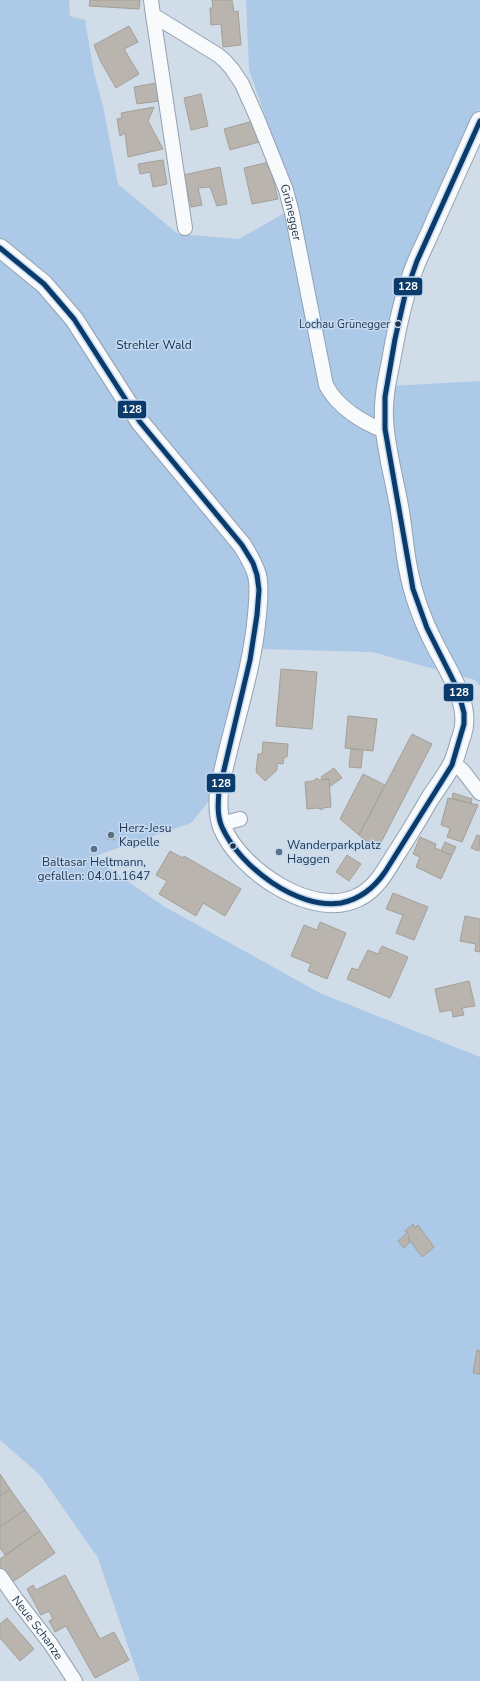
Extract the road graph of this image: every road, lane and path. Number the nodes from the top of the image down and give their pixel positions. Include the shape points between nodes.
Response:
1 (151, 0) edge
2 (153, 15) junction
3 (480, 121) edge
4 (185, 228) dead end
5 (0, 248) edge
6 (385, 431) junction
7 (453, 762) junction
8 (480, 793) edge
9 (240, 819) dead end
10 (221, 824) junction
11 (0, 1576) edge
12 (75, 1681) edge

1 - 2 street
2 - 4 street
2 - 6 street, Grünegger via 218,55 242,84 286,190 326,385 348,410
3 - 6 street via 412,274 397,327 387,384
5 - 10 street via 44,284 74,319 140,422 242,545 257,576 259,590 256,629 250,665 219,791
6 - 7 street via 414,594 422,620 453,679 462,704 464,731
7 - 8 street
7 - 10 street via 380,880 366,892 349,901 331,904 312,902 281,887 240,854
9 - 10 street
11 - 12 street, Neue Schanze

